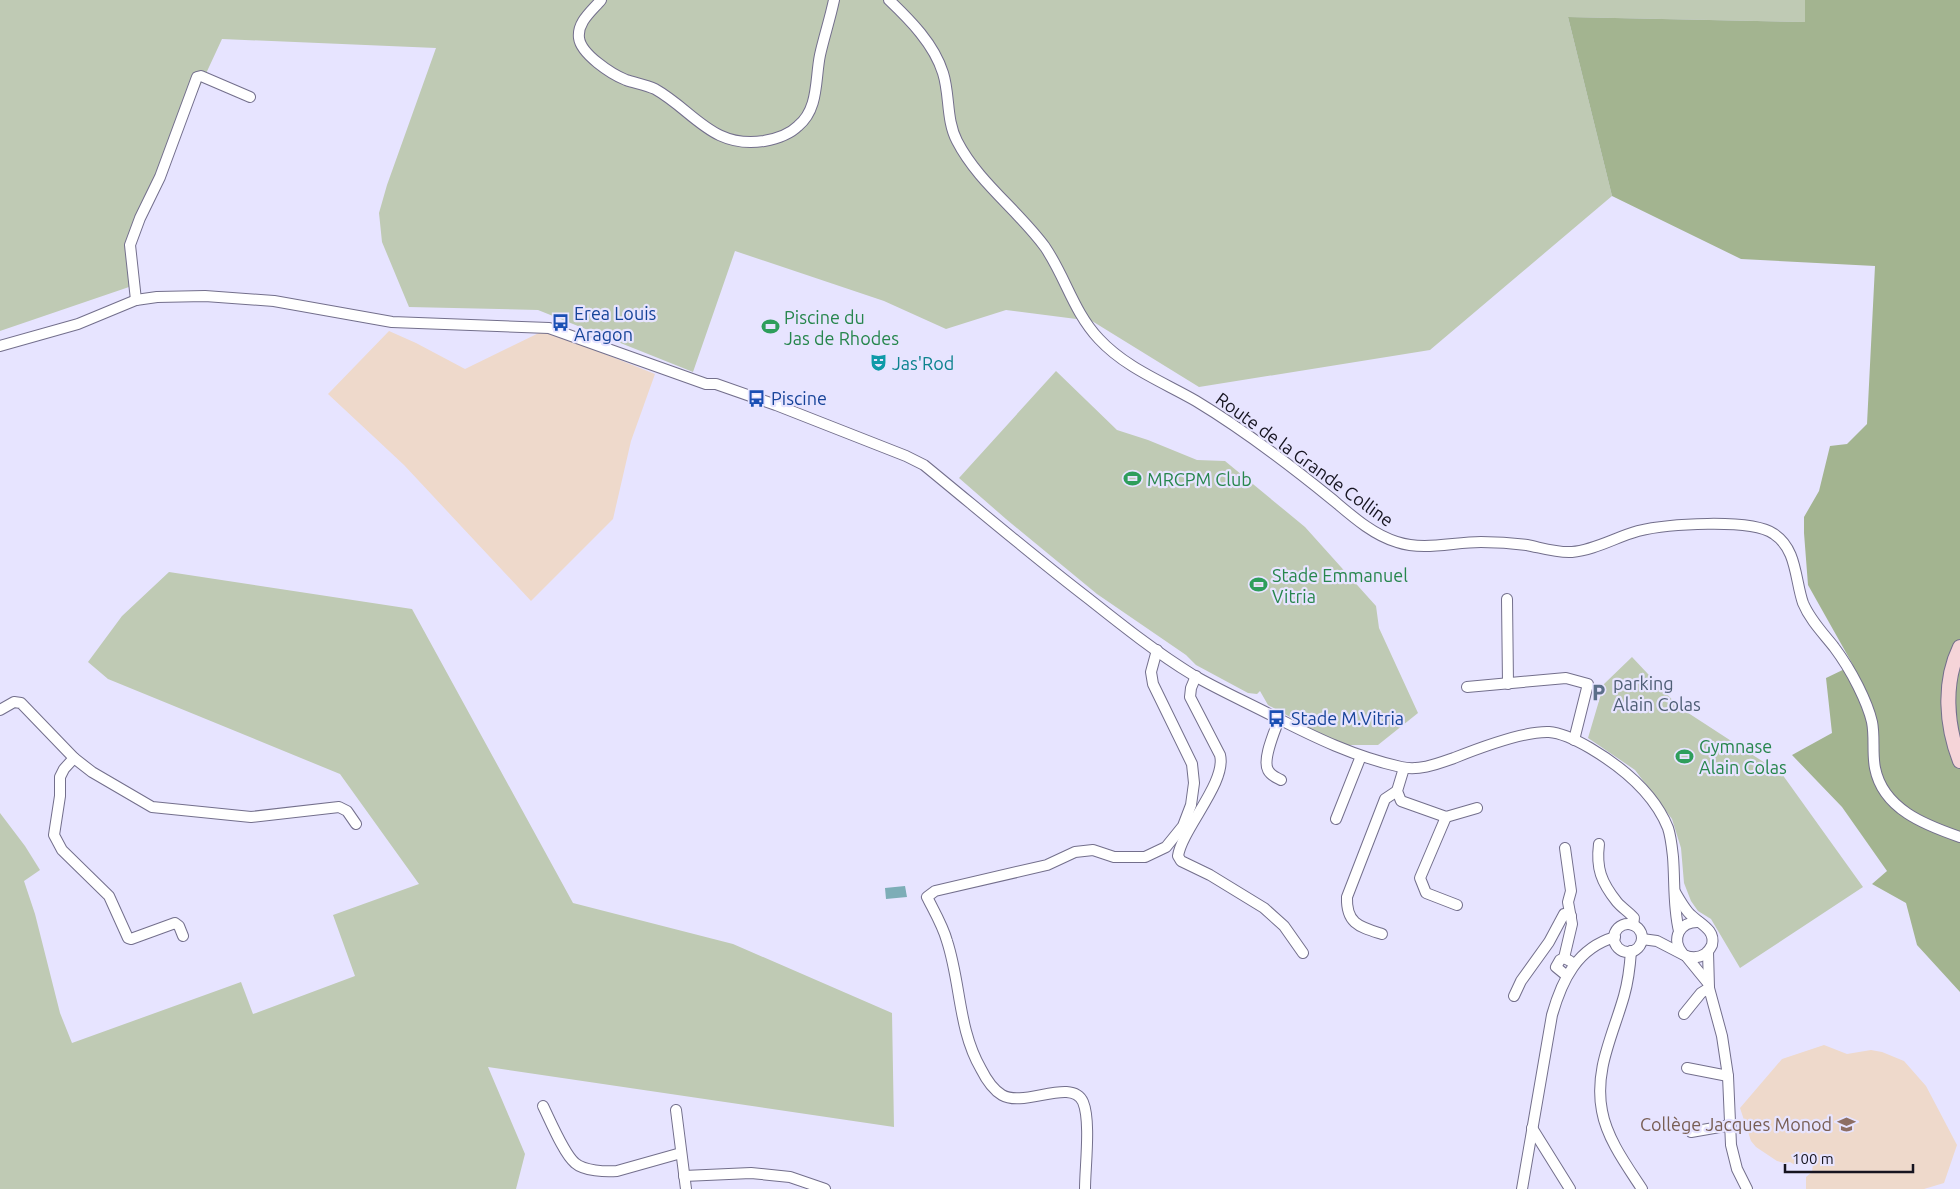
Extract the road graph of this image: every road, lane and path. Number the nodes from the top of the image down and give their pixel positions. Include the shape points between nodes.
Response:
1 (601, 0) edge
2 (834, 0) edge
3 (888, 0) edge
4 (250, 97) dead end
5 (136, 300) junction
6 (0, 346) edge
7 (1507, 599) dead end
8 (1960, 647) edge
9 (1157, 650) junction
10 (1196, 676) junction
11 (1508, 684) junction
12 (1467, 687) dead end
13 (0, 710) edge
14 (1279, 719) junction
15 (1574, 740) junction
16 (1957, 752) edge
17 (1361, 756) junction
18 (74, 758) junction
19 (1960, 761) edge
20 (1404, 768) junction
21 (1281, 780) dead end
22 (1397, 791) junction
23 (1477, 808) dead end
24 (1446, 817) junction
25 (1336, 819) dead end
26 (356, 824) dead end
27 (1960, 837) edge
28 (1599, 844) dead end
29 (1566, 848) dead end
30 (1675, 892) junction
31 (1457, 905) dead end
32 (1571, 916) junction
33 (1698, 922) junction
34 (1633, 925) junction
35 (1382, 934) dead end
36 (1678, 935) junction
37 (183, 936) dead end
38 (1615, 937) junction
39 (1642, 938) junction
40 (1657, 941) junction
41 (1631, 951) junction
42 (1708, 952) junction
43 (1303, 953) dead end
44 (1685, 955) junction
45 (1564, 958) junction
46 (1575, 964) junction
47 (1567, 976) junction
48 (1709, 986) junction
49 (1514, 996) dead end
50 (1684, 1014) dead end
51 (1687, 1068) dead end
52 (1728, 1076) junction
53 (543, 1106) dead end
54 (676, 1110) dead end
55 (1731, 1126) junction
56 (1532, 1128) junction
57 (1691, 1132) dead end
58 (682, 1154) junction
59 (684, 1176) junction
60 (686, 1189) edge
61 (825, 1189) edge
62 (1085, 1189) edge
63 (1522, 1189) edge
64 (1570, 1189) edge
65 (1642, 1189) edge
66 (1746, 1189) edge

1 - 2 street via 579,29 579,39 584,48 599,63 618,76 664,94 711,132 730,140 752,143 786,134 810,113
3 - 27 street, Route de la Grande Colline via 908,19 935,54 944,74 952,127 961,147 1043,246 1084,321 1123,360 1198,402 1304,477 1362,524 1395,542 1427,546 1492,542 1568,552 1587,550 1639,531 1673,526 1736,524 1776,535 1792,556 1808,614 1843,660 1866,702 1872,723 1875,767 1885,792 1923,824
4 - 5 street via 197,77 130,245
5 - 6 street via 78,324
5 - 9 street via 205,296 274,302 392,322 549,328 706,384 716,384 924,466 1055,573
7 - 11 street
8 - 16 main road via 1948,701 1950,730
9 - 10 street
9 - 62 street via 1151,672 1153,684 1192,764 1194,783 1192,805 1182,826 1166,847 1145,857 1114,857 1093,850 1074,852 1047,864 935,891 927,896 947,941 969,1047 993,1088 1003,1096 1023,1099 1066,1090 1082,1101 1086,1116
10 - 14 street
10 - 43 street via 1190,697 1222,762 1178,856 1181,861 1264,908 1284,926
11 - 12 street
11 - 15 street via 1566,678 1588,684
13 - 18 street via 14,702 21,703
14 - 17 street
14 - 21 street via 1266,762 1267,769
15 - 20 street via 1549,732 1531,734 1436,764
15 - 30 street via 1633,778 1660,812 1669,830
16 - 19 main road
17 - 20 street
17 - 25 street
18 - 26 street via 152,807 251,818 339,807 347,811
18 - 37 street via 60,777 56,841 109,896 128,938 175,923
20 - 22 street
22 - 24 street via 1401,801
22 - 35 street via 1385,799 1347,897 1353,922
23 - 24 street
24 - 31 street via 1420,878 1426,893
28 - 34 street via 1597,862 1603,881 1618,903 1634,918
29 - 32 street
30 - 33 street
30 - 36 street
32 - 45 street
32 - 49 street via 1564,914
33 - 36 street via 1687,923
33 - 42 street via 1708,928 1712,937
34 - 38 street via 1621,926
34 - 39 street via 1640,930
36 - 40 street
36 - 44 street via 1679,949
38 - 41 street via 1620,948
38 - 46 street via 1591,947
39 - 40 street
39 - 41 street via 1639,947
40 - 44 street
41 - 65 street via 1624,996 1605,1053 1600,1085 1602,1112 1613,1141
42 - 44 street via 1698,957
42 - 48 street
44 - 48 street
45 - 46 street
45 - 47 street via 1556,967
46 - 47 street
47 - 56 street via 1552,1015
48 - 50 street
48 - 52 street
51 - 52 street
52 - 55 street
53 - 58 street via 575,1164 583,1167 617,1171
54 - 58 street
55 - 57 street
55 - 66 street via 1731,1144
56 - 63 street
56 - 64 street
58 - 59 street
59 - 60 street
59 - 61 street via 775,1175

